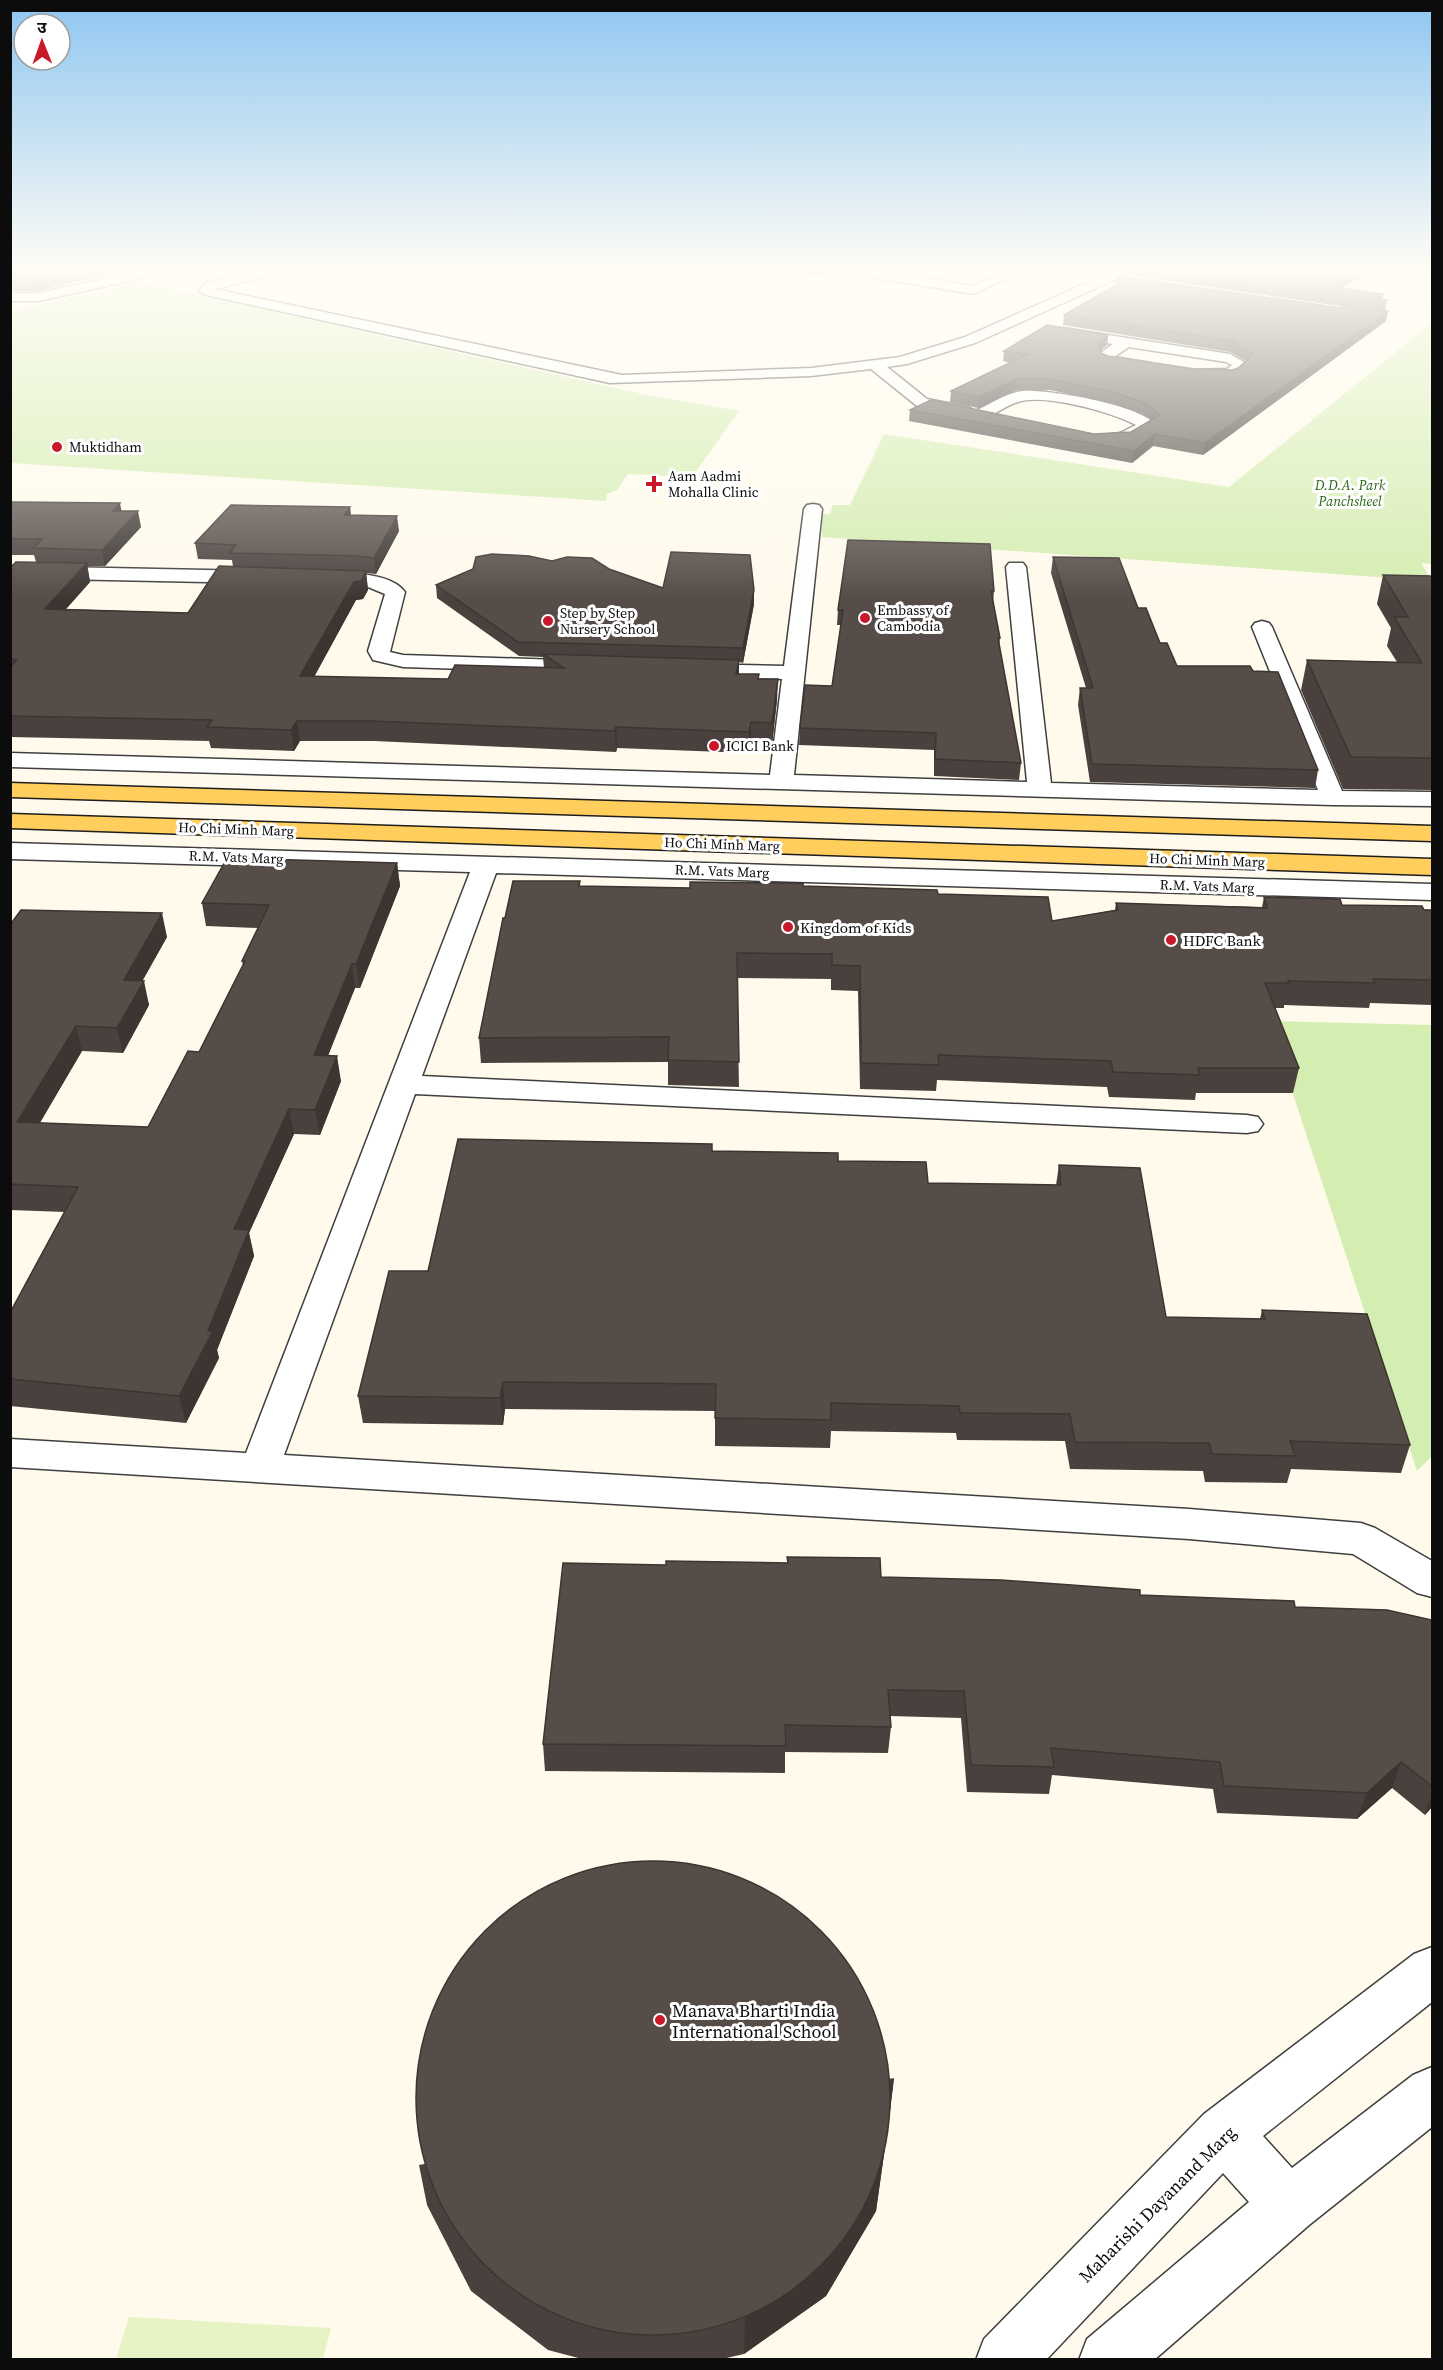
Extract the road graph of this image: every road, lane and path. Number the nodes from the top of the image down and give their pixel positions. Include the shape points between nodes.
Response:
1 (892, 379) edge
2 (980, 415) junction
3 (1003, 419) edge
4 (1093, 438) edge
5 (813, 509) dead end
6 (1016, 567) dead end
7 (10, 572) edge
8 (279, 578) edge
9 (302, 578) edge
10 (1262, 627) dead end
11 (615, 667) edge
12 (674, 669) edge
13 (793, 673) junction
14 (10, 759) edge
15 (781, 781) junction
16 (1040, 789) junction
17 (10, 790) edge
18 (1333, 798) junction
19 (1432, 799) edge
20 (10, 821) edge
21 (1432, 834) edge
22 (19, 851) edge
23 (486, 864) junction
24 (1432, 867) edge
25 (10, 873) edge
26 (1432, 892) edge
27 (403, 1084) junction
28 (1246, 1124) dead end
29 (10, 1453) edge
30 (260, 1469) junction
31 (1432, 1581) edge
32 (1432, 1971) edge
33 (1432, 2094) edge
34 (1223, 2133) junction
35 (1289, 2205) junction
36 (1005, 2360) edge
37 (1108, 2360) edge

1 - 2 street via 922,403
2 - 3 street
2 - 4 street via 1021,396 1047,396 1134,416 1148,425 1123,438
5 - 13 street
6 - 16 street
7 - 8 street
9 - 11 street via 360,580 383,584 395,592 379,651 380,656 390,659
10 - 18 street
12 - 13 street
13 - 15 street
14 - 15 street
15 - 16 street
16 - 18 street
17 - 21 main road
18 - 19 street
20 - 24 main road, Ho Chi Minh Marg
22 - 23 street, R.M. Vats Marg
22 - 25 street
23 - 26 street, R.M. Vats Marg
23 - 27 street
27 - 28 street
27 - 30 street
29 - 30 street
30 - 31 street via 1189,1524 1361,1539
32 - 34 street, Maharishi Dayanand Marg
33 - 35 street
34 - 35 street
34 - 36 street, Maharishi Dayanand Marg
35 - 37 street

